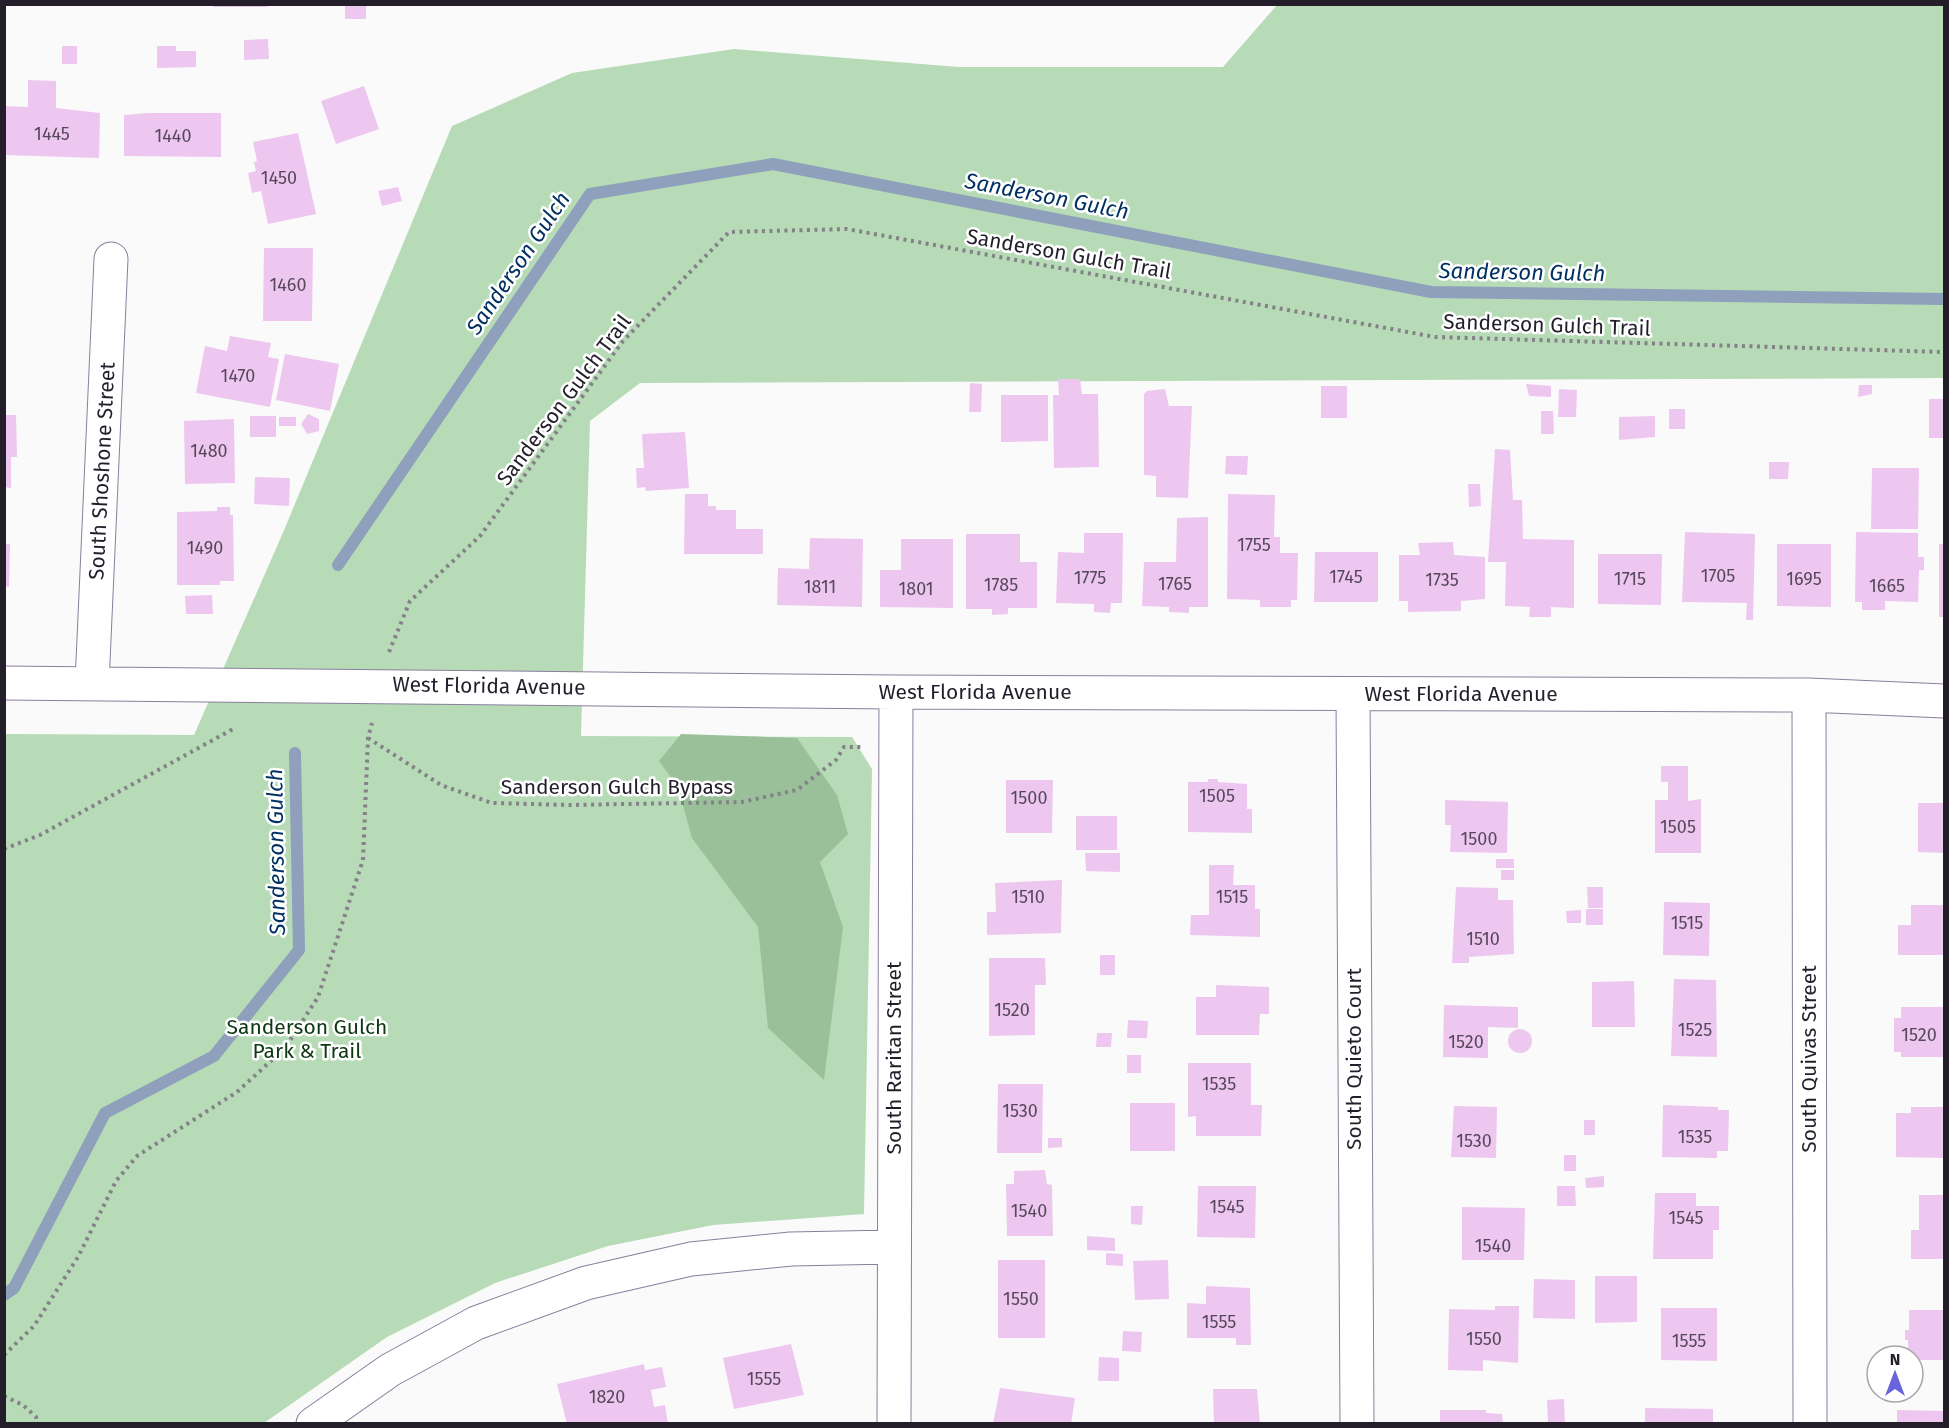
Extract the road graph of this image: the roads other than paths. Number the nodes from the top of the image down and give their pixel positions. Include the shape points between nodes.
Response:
1 (111, 259) dead end
2 (4, 683) edge
3 (92, 684) junction
4 (896, 692) junction
5 (1353, 694) junction
6 (1809, 695) junction
7 (1944, 701) edge
8 (892, 1247) junction
9 (313, 1424) edge
10 (894, 1424) edge
11 (1357, 1424) edge
12 (1810, 1424) edge

1 - 3 street, South Shoshone Street
2 - 3 street, West Florida Avenue
3 - 4 street, West Florida Avenue
4 - 5 street, West Florida Avenue
4 - 8 street, South Raritan Street
5 - 6 street, West Florida Avenue
5 - 11 street, South Quieto Court
6 - 7 street, West Florida Avenue
6 - 12 street, South Quivas Street
8 - 9 street via 791,1249 691,1259 586,1283 476,1323 390,1370
8 - 10 street, South Raritan Street

